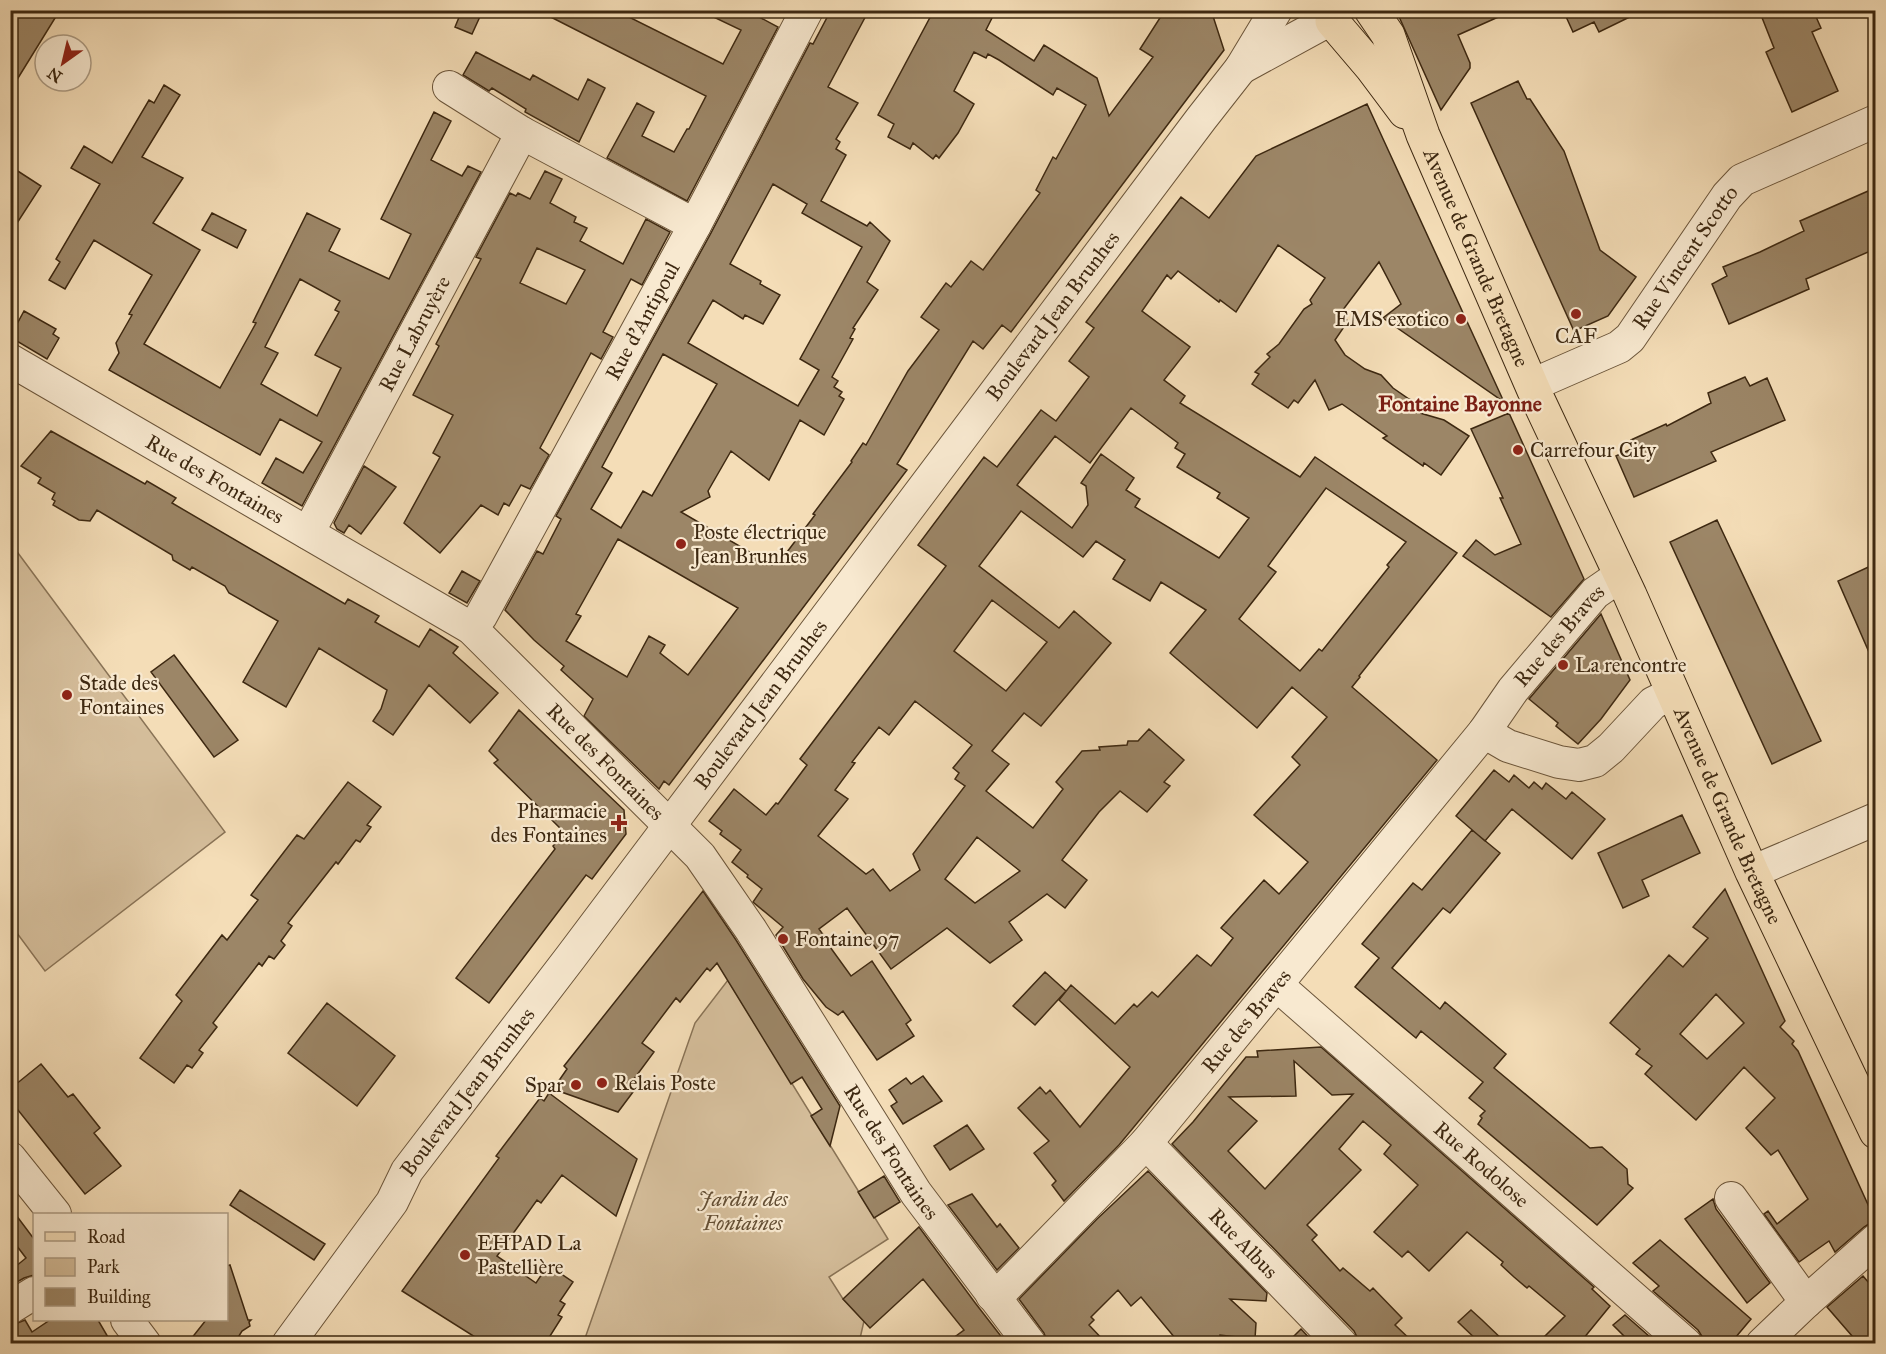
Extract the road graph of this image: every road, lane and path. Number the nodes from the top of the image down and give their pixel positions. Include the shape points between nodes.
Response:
1 (807, 10) edge
2 (1276, 10) edge
3 (1371, 10) edge
4 (1334, 16) edge
5 (1241, 68) junction
6 (449, 87) dead end
7 (1875, 121) edge
8 (522, 133) junction
9 (1423, 135) junction
10 (695, 225) junction
11 (10, 360) edge
12 (1532, 385) junction
13 (308, 533) junction
14 (1621, 575) junction
15 (471, 628) junction
16 (1673, 693) junction
17 (1484, 732) junction
18 (1875, 819) edge
19 (669, 826) junction
20 (1752, 872) junction
21 (1277, 985) junction
22 (1875, 1132) edge
23 (1146, 1143) junction
24 (10, 1158) edge
25 (1731, 1198) dead end
26 (53, 1213) edge
27 (1875, 1240) edge
28 (33, 1294) edge
29 (992, 1295) junction
30 (1806, 1302) junction
31 (10, 1308) edge
32 (128, 1321) edge
33 (145, 1344) edge
34 (288, 1344) edge
35 (1030, 1344) edge
36 (1341, 1344) edge
37 (1686, 1344) edge
38 (1762, 1344) edge

1 - 10 street, Rue d'Antipoul
2 - 5 street, Boulevard Jean Brunhes
3 - 9 main road, Avenue de Grande Bretagne via 1388,35
4 - 5 street, Boulevard Jean Brunhes
4 - 9 main road, Avenue de Grande Bretagne
5 - 19 street, Boulevard Jean Brunhes
6 - 8 street
7 - 12 street, Rue Vincent Scotto via 1742,180 1630,338 1619,347
8 - 10 street
8 - 13 street, Rue Labruyère
9 - 12 main road, Avenue de Grande Bretagne
10 - 15 street, Rue d'Antipoul
11 - 13 street, Rue des Fontaines
12 - 14 main road, Avenue de Grande Bretagne
13 - 15 street, Rue des Fontaines
14 - 16 main road, Avenue de Grande Bretagne
14 - 17 street, Rue des Braves via 1595,593 1513,690
15 - 19 street, Rue des Fontaines
16 - 17 street via 1653,703 1595,761 1579,765 1508,746
16 - 20 main road, Avenue de Grande Bretagne
17 - 21 street, Rue des Braves
18 - 20 street
19 - 29 street, Rue des Fontaines via 700,856 738,911 916,1193
19 - 34 street, Boulevard Jean Brunhes via 407,1172 392,1202
20 - 22 main road, Avenue de Grande Bretagne
21 - 23 street, Rue des Braves
21 - 37 street, Rue Rodolose
23 - 29 street, Rue des Braves via 1004,1289
23 - 36 street, Rue Albus
24 - 26 street
25 - 30 street
27 - 30 street
28 - 31 street
29 - 35 street, Rue des Fontaines
30 - 38 street
32 - 33 street

